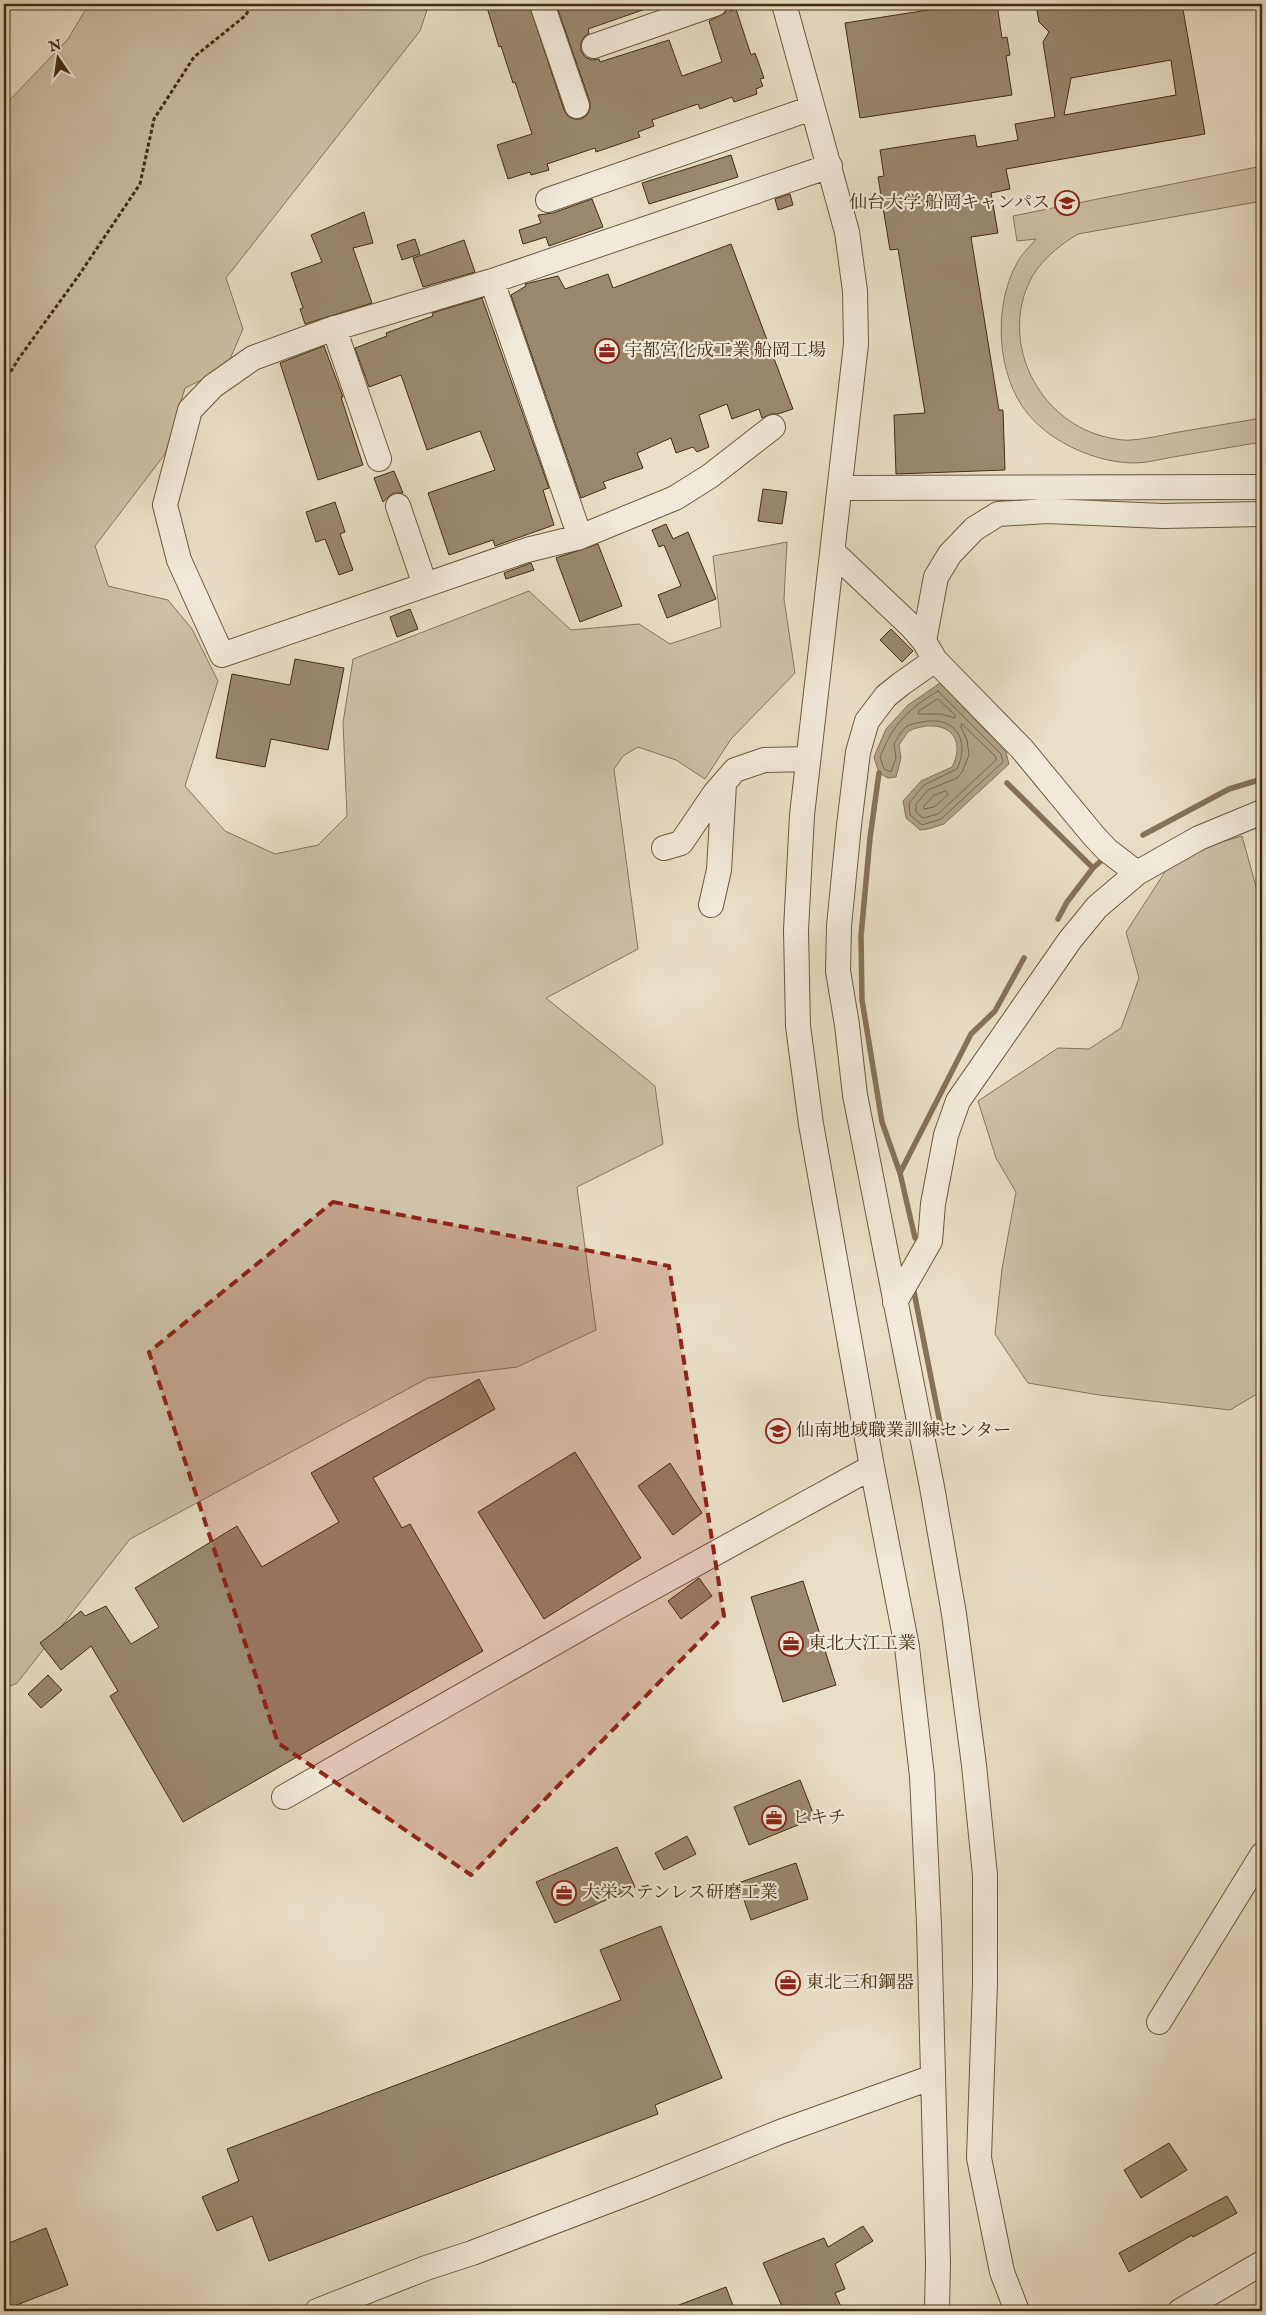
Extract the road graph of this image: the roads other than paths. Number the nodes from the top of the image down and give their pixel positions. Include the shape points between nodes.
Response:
1 (542, 4) edge
2 (715, 4) edge
3 (784, 4) edge
4 (594, 46) dead end
5 (576, 106) dead end
6 (812, 108) junction
7 (830, 166) junction
8 (548, 200) dead end
9 (492, 281) junction
10 (334, 328) junction
11 (773, 427) dead end
12 (378, 459) dead end
13 (1262, 487) edge
14 (840, 488) junction
15 (398, 506) dead end
16 (1262, 514) edge
17 (580, 537) junction
18 (834, 553) junction
19 (425, 585) junction
20 (930, 650) junction
21 (808, 759) junction
22 (724, 784) junction
23 (1262, 812) edge
24 (664, 848) dead end
25 (1137, 873) junction
26 (711, 906) dead end
27 (895, 1302) junction
28 (872, 1467) junction
29 (284, 1797) dead end
30 (1262, 1855) edge
31 (1159, 2022) dead end
32 (932, 2077) junction
33 (1262, 2262) edge
34 (317, 2311) edge
35 (937, 2311) edge
36 (1017, 2311) edge
37 (1180, 2311) edge

1 - 5 street
2 - 4 street
3 - 6 street
6 - 7 street
6 - 8 street
7 - 9 street
7 - 14 street via 847,232 856,335
9 - 10 street
9 - 17 street
10 - 12 street
10 - 19 street via 253,358 213,386 190,410 165,505 179,560 222,655
11 - 17 street via 710,476 675,498
13 - 14 street
14 - 18 street
15 - 19 street
16 - 20 street via 998,514 974,529 950,554 936,577
17 - 19 street via 526,550
18 - 20 street
18 - 21 street
20 - 25 street via 1022,749 1093,835
20 - 27 street via 867,721 858,752 839,926 838,971 855,1095
21 - 22 street via 764,760 735,770
21 - 28 street via 796,930 798,1026 811,1124
22 - 24 street via 681,843
22 - 26 street via 719,870
23 - 25 street via 1199,838
25 - 27 street via 1097,907 1070,940 958,1101 946,1135 933,1204 930,1241
27 - 36 street via 954,1614 974,1765 985,1875 979,2158 1002,2272
28 - 29 street
28 - 32 street via 907,1647 922,1776
30 - 31 street
32 - 34 street via 780,2132
32 - 35 street
33 - 37 street

